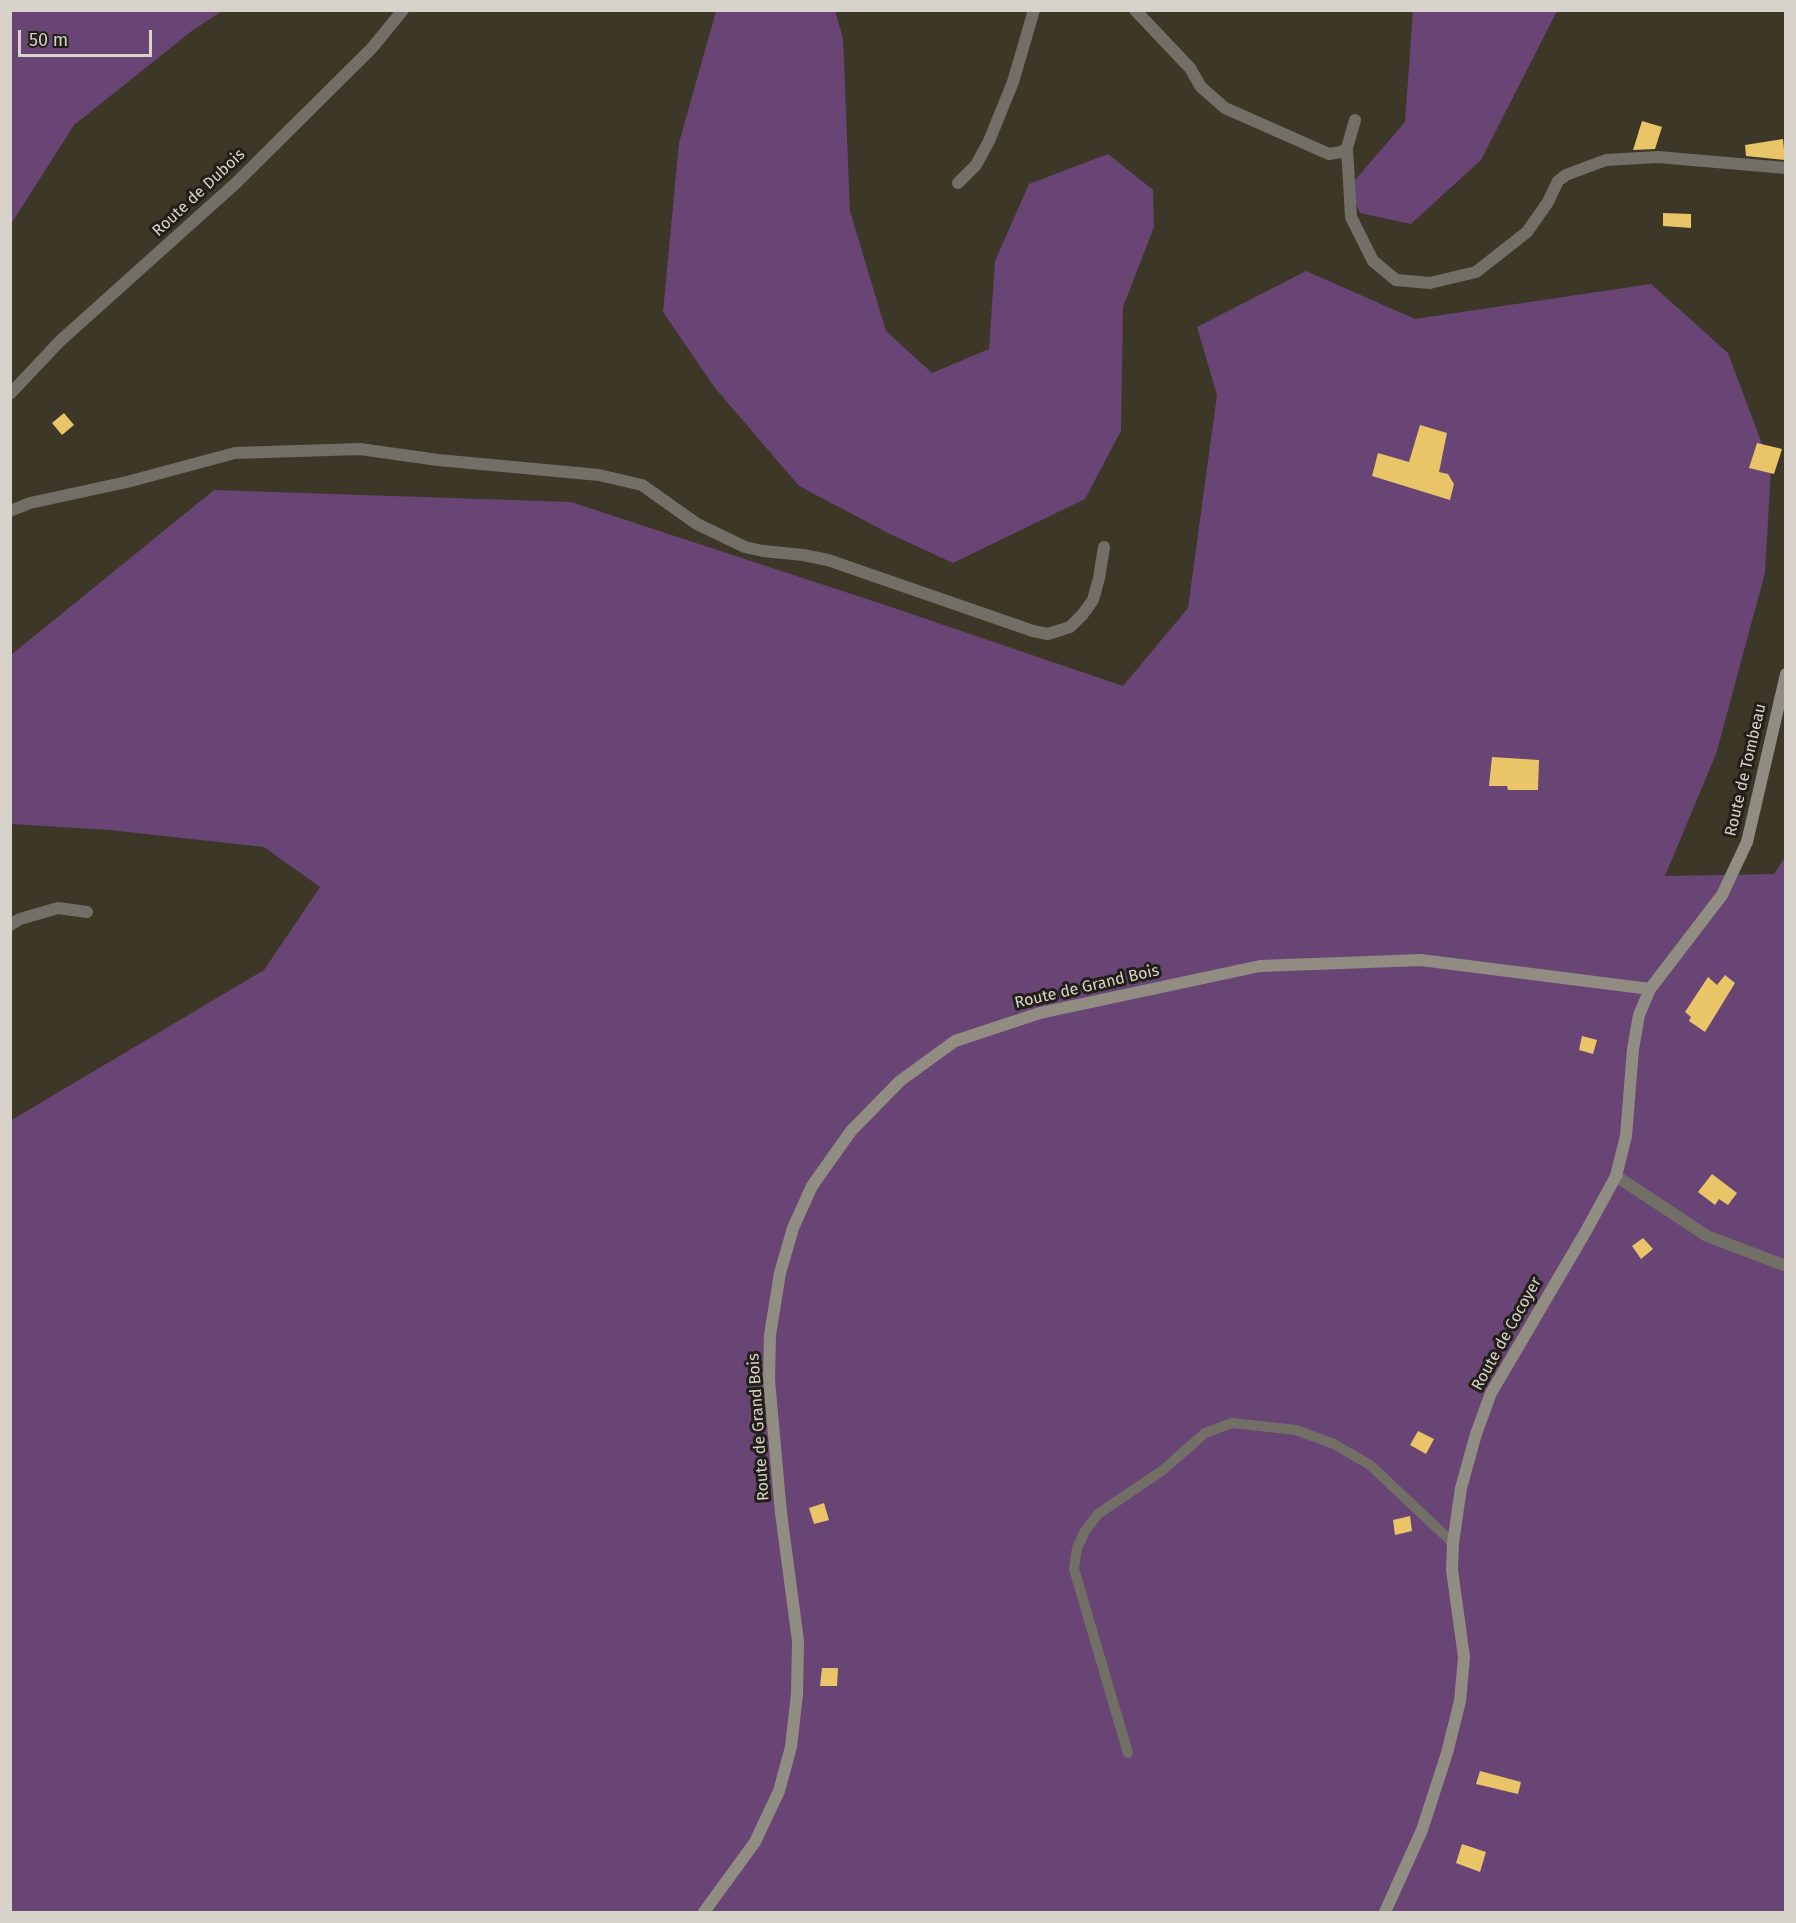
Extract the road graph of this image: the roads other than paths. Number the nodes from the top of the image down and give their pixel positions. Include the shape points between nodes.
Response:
1 (403, 10) edge
2 (1034, 10) edge
3 (1135, 10) edge
4 (1355, 120) dead end
5 (1347, 148) junction
6 (1785, 168) edge
7 (958, 183) dead end
8 (10, 394) edge
9 (10, 511) edge
10 (1104, 547) dead end
11 (1785, 674) edge
12 (87, 912) dead end
13 (10, 925) edge
14 (1650, 989) junction
15 (1616, 1176) junction
16 (1785, 1266) edge
17 (1453, 1543) junction
18 (1128, 1753) dead end
19 (704, 1912) edge
20 (1385, 1912) edge

1 - 8 street, Route de Dubois via 372,48 236,183 60,341
2 - 7 street via 1013,82 989,141 976,165
3 - 5 street via 1190,68 1201,87 1225,108 1329,154
4 - 5 street
5 - 6 street via 1351,217 1373,261 1396,280 1430,283 1476,272 1527,232 1558,181 1606,160 1658,157
9 - 10 street via 235,453 360,449 599,475 642,485 697,524 745,547 828,560 1048,634 1070,627 1093,600
11 - 14 main road, Route de Tombeau via 1747,842 1722,895
12 - 13 street via 58,908
14 - 15 main road, Route de Cocoyer via 1633,1049 1626,1136
14 - 19 main road, Route de Grand Bois via 1421,960 1260,966 1030,1016 955,1041 900,1081 851,1131 812,1186 793,1228 780,1274 770,1335 769,1380 798,1641 791,1748 779,1791 755,1842
15 - 16 street via 1707,1236
15 - 17 main road, Route de Cocoyer via 1491,1393 1461,1488
17 - 18 lane via 1370,1465 1335,1444 1296,1430 1232,1423 1205,1433 1163,1470 1098,1514 1077,1548 1074,1569
17 - 20 main road, Route de Cocoyer via 1452,1570 1464,1657 1460,1701 1422,1830

